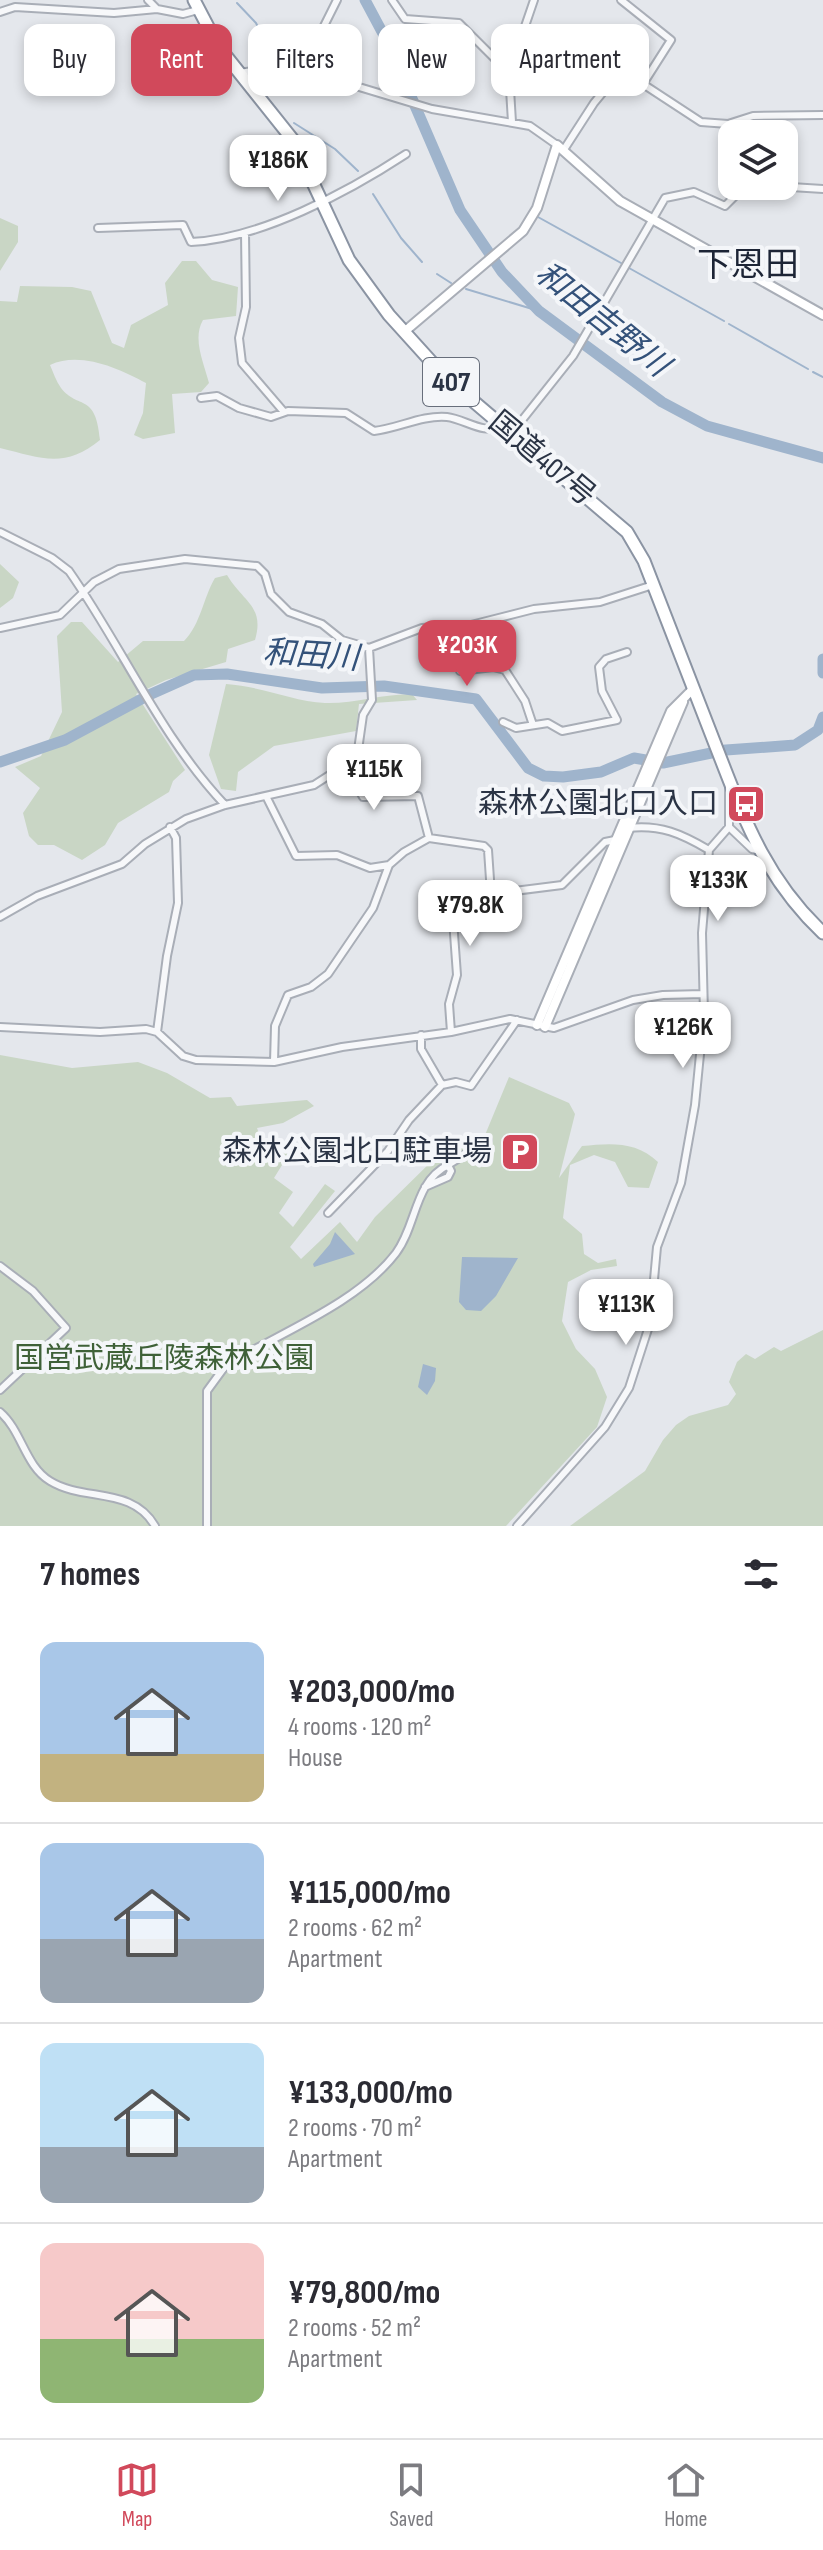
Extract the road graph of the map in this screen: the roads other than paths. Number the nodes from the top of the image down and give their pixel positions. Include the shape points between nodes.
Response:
1 (148, 0) edge
2 (337, 0) edge
3 (392, 0) edge
4 (534, 0) edge
5 (621, 0) edge
6 (196, 5) edge
7 (157, 9) junction
8 (0, 12) edge
9 (325, 24) edge
10 (526, 24) edge
11 (491, 55) edge
12 (248, 72) edge
13 (239, 73) junction
14 (649, 75) edge
15 (362, 88) edge
16 (649, 88) edge
17 (510, 96) edge
18 (600, 96) edge
19 (823, 115) edge
20 (512, 122) junction
21 (560, 148) junction
22 (406, 154) dead end
23 (798, 187) edge
24 (823, 189) edge
25 (323, 200) junction
26 (731, 200) edge
27 (651, 219) junction
28 (98, 228) dead end
29 (245, 233) junction
30 (823, 315) edge
31 (404, 332) junction
32 (201, 398) dead end
33 (284, 412) junction
34 (501, 425) junction
35 (511, 434) junction
36 (0, 532) edge
37 (653, 585) junction
38 (83, 591) junction
39 (471, 625) junction
40 (0, 628) edge
41 (369, 648) junction
42 (627, 652) dead end
43 (689, 693) junction
44 (503, 722) dead end
45 (533, 725) junction
46 (345, 765) junction
47 (730, 783) junction
48 (266, 796) junction
49 (225, 805) junction
50 (170, 827) junction
51 (624, 827) junction
52 (729, 827) junction
53 (429, 838) junction
54 (615, 840) junction
55 (709, 850) junction
56 (761, 851) junction
57 (389, 865) junction
58 (491, 894) junction
59 (0, 917) edge
60 (823, 933) edge
61 (703, 994) junction
62 (517, 1020) junction
63 (541, 1026) junction
64 (0, 1027) edge
65 (157, 1032) junction
66 (451, 1032) junction
67 (421, 1035) junction
68 (274, 1062) junction
69 (442, 1085) junction
70 (488, 1140) dead end
71 (328, 1213) dead end
72 (0, 1266) edge
73 (0, 1390) edge
74 (1, 1411) edge
75 (155, 1526) edge
76 (207, 1526) edge
77 (517, 1526) edge

1 - 7 street
2 - 9 street
3 - 11 street via 405,19 462,25
4 - 10 street
5 - 14 street via 671,40
6 - 7 street via 183,14
6 - 13 highway, 国道407号 / 407
7 - 8 street via 114,13 15,7
12 - 13 street
13 - 25 highway, 国道407号 / 407 via 293,140
15 - 20 street via 432,109
16 - 19 street via 701,122
17 - 20 street
18 - 21 street
20 - 21 street via 540,130
21 - 27 street via 614,197
21 - 31 street via 534,215 503,251
22 - 25 street via 361,184
23 - 24 street
25 - 29 street
25 - 31 highway, 国道407号 / 407 via 349,260
26 - 27 street via 725,206 694,192 674,193
27 - 30 street
27 - 35 street via 574,354
28 - 29 street via 183,225 191,242 225,241
29 - 33 street via 246,307 239,354
31 - 34 highway, 国道407号 / 407 via 446,378
32 - 33 street via 217,396 271,417
33 - 34 street via 346,413 374,431 427,417 490,429
34 - 35 highway, 国道407号 / 407
35 - 37 highway, 国道407号 / 407 via 627,532
36 - 38 street via 52,558
37 - 39 street via 600,602 534,609
37 - 43 highway, 国道407号 / 407
38 - 40 street via 51,620
38 - 41 street via 119,569 175,560 218,559 257,566 271,594 289,612
38 - 49 street via 147,701 196,774
39 - 41 street via 422,628
39 - 45 street via 460,671 505,670
41 - 46 street via 372,700 363,715 358,750
42 - 45 street via 599,667 602,691 617,720 562,731 548,723
43 - 47 highway, 国道407号 / 407
43 - 51 street
44 - 45 street via 516,728
46 - 48 street via 314,785
46 - 53 street via 363,797 418,796
47 - 52 street
47 - 56 highway, 国道407号 / 407
48 - 49 street
48 - 57 street via 296,856 337,855 370,868
49 - 50 street
50 - 59 street via 122,864 37,896
50 - 65 street via 176,838 178,903
51 - 54 street
51 - 55 street via 669,830
51 - 63 street
52 - 55 street
52 - 56 street
53 - 57 street
53 - 58 street via 484,846
54 - 58 street via 605,842 562,885
54 - 63 street
55 - 61 street
56 - 60 highway, 国道407号 / 407 via 790,901
57 - 68 street via 373,908 328,974 288,995 275,1026
58 - 66 street via 490,905 452,906 457,975 449,1004
61 - 63 street via 633,1000 571,1025
61 - 77 street via 692,1128 681,1183 657,1247 650,1323 629,1388 605,1427
62 - 63 street
62 - 66 street via 488,1021
62 - 69 street via 471,1086
64 - 65 street
65 - 68 street via 183,1056 196,1060
66 - 67 street
67 - 68 street
67 - 69 street via 421,1049
69 - 71 street
70 - 76 street via 432,1175 410,1230 366,1285 226,1365 213,1378 206,1406
72 - 73 street via 33,1291 66,1328
74 - 75 street via 33,1465 50,1481 120,1498 147,1513

